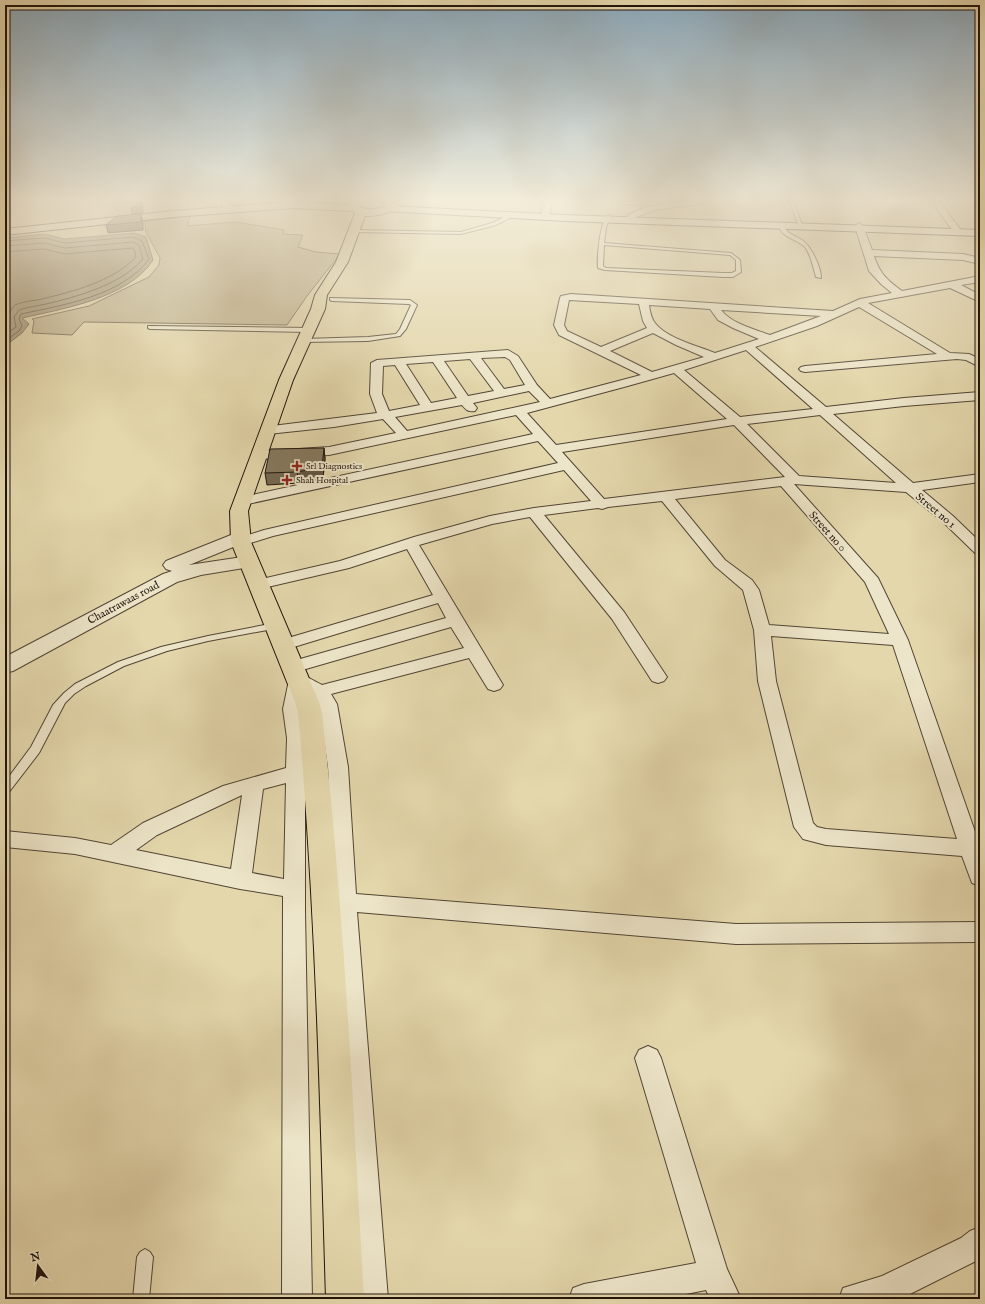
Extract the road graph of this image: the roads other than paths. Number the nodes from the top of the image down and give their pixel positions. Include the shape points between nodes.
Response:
1 (341, 263) edge
2 (601, 263) edge
3 (738, 263) edge
4 (813, 263) edge
5 (871, 263) edge
6 (819, 277) dead end
7 (980, 278) edge
8 (951, 284) junction
9 (899, 293) junction
10 (330, 299) junction
11 (980, 299) edge
12 (644, 302) junction
13 (860, 303) junction
14 (713, 306) junction
15 (835, 314) junction
16 (150, 327) dead end
17 (653, 329) junction
18 (306, 336) junction
19 (770, 339) junction
20 (747, 346) junction
21 (601, 351) junction
22 (473, 355) junction
23 (947, 356) junction
24 (715, 357) junction
25 (436, 358) junction
26 (398, 361) junction
27 (980, 364) edge
28 (677, 369) junction
29 (804, 369) dead end
30 (652, 376) junction
31 (532, 387) junction
32 (501, 393) junction
33 (980, 396) edge
34 (464, 400) junction
35 (548, 404) junction
36 (428, 408) junction
37 (520, 411) junction
38 (823, 411) junction
39 (387, 416) junction
40 (482, 420) junction
41 (737, 421) junction
42 (268, 430) junction
43 (405, 436) junction
44 (542, 436) junction
45 (553, 449) junction
46 (259, 455) junction
47 (567, 465) junction
48 (980, 478) edge
49 (789, 481) junction
50 (910, 488) junction
51 (666, 496) junction
52 (242, 501) junction
53 (602, 505) junction
54 (534, 512) junction
55 (241, 539) junction
56 (411, 544) junction
57 (980, 550) edge
58 (249, 562) junction
59 (259, 584) junction
60 (442, 597) junction
61 (456, 620) junction
62 (276, 626) junction
63 (762, 630) junction
64 (900, 640) junction
65 (284, 645) junction
66 (475, 651) junction
67 (5, 653) edge
68 (5, 666) edge
69 (295, 674) junction
70 (658, 677) dead end
71 (494, 684) dead end
72 (315, 702) junction
73 (295, 773) junction
74 (254, 784) junction
75 (5, 789) edge
76 (5, 839) edge
77 (969, 848) junction
78 (114, 854) junction
79 (980, 877) edge
80 (240, 880) junction
81 (294, 889) junction
82 (346, 902) junction
83 (980, 932) edge
84 (648, 1058) dead end
85 (980, 1242) edge
86 (145, 1257) dead end
87 (720, 1287) edge
88 (141, 1299) edge
89 (296, 1299) edge
90 (345, 1299) edge
91 (373, 1299) edge
92 (584, 1299) edge
93 (854, 1299) edge

1 - 10 main road via 321,295
2 - 3 lane via 600,267 605,269 723,275 739,272
4 - 6 lane
5 - 9 street via 884,282
7 - 8 street
8 - 9 street
8 - 11 street
9 - 13 street
10 - 18 main road
10 - 18 lane via 410,302 414,306 398,335 382,338
12 - 14 street
12 - 17 street via 648,321
12 - 21 street via 565,298 559,325 563,333
13 - 15 street
13 - 23 street
14 - 15 street
14 - 19 street via 722,318
15 - 19 street
16 - 18 lane
17 - 21 street
17 - 24 street
18 - 42 main road via 286,380
19 - 20 street
20 - 24 street
20 - 38 street, Street no 1
21 - 30 street
22 - 25 street
22 - 31 street via 512,355
22 - 32 street
23 - 27 street via 966,356
23 - 29 street
24 - 28 street
25 - 26 street
25 - 34 street
26 - 36 street
26 - 39 street via 376,364 376,394
28 - 30 street
28 - 41 street, Street no 0
30 - 35 street
31 - 32 street
31 - 35 street
32 - 34 street
33 - 38 street
34 - 36 street
34 - 40 street
35 - 37 street
36 - 39 street
37 - 40 street
37 - 44 street
38 - 41 street
38 - 50 street, Street no 1
39 - 42 street via 321,426
39 - 43 street
40 - 43 street
41 - 45 street
41 - 49 street, Street no 0
42 - 46 main road
43 - 46 street via 329,451
44 - 45 street
44 - 52 street
45 - 47 street
46 - 52 main road
47 - 53 street
47 - 55 street
48 - 50 street
49 - 50 street
49 - 51 street
49 - 64 street, Street no 0 via 872,581
50 - 57 street, Street no 1 via 948,518
51 - 53 street
51 - 63 street via 720,563 746,583 751,590
52 - 55 main road via 239,511
53 - 54 street
54 - 56 street via 490,520
54 - 70 street via 618,616
55 - 58 main road
55 - 67 main road via 191,556 157,572
56 - 59 street via 344,565
56 - 60 street
58 - 59 main road
58 - 68 main road, Chaatrawaas road via 198,569 170,578
59 - 62 main road
60 - 61 street
60 - 65 street
61 - 66 street
61 - 69 street
62 - 65 main road
62 - 75 lane via 156,651 132,659 88,680 67,694 35,750
63 - 64 street
63 - 77 street via 767,682 804,827 810,833 826,837
64 - 77 street, Street no 0
65 - 69 main road
66 - 71 street
66 - 72 street
69 - 72 street
69 - 73 street via 292,709 296,738
72 - 82 street via 328,704 338,766
72 - 90 main road
73 - 74 street
73 - 81 street
74 - 78 street via 230,791 150,829
74 - 80 street
76 - 78 street via 75,846
77 - 79 street, Street no 0
78 - 80 street
80 - 81 street
81 - 89 street
82 - 83 street via 736,934
82 - 91 street
84 - 87 street
85 - 93 street via 886,1290
86 - 88 lane
87 - 92 street

